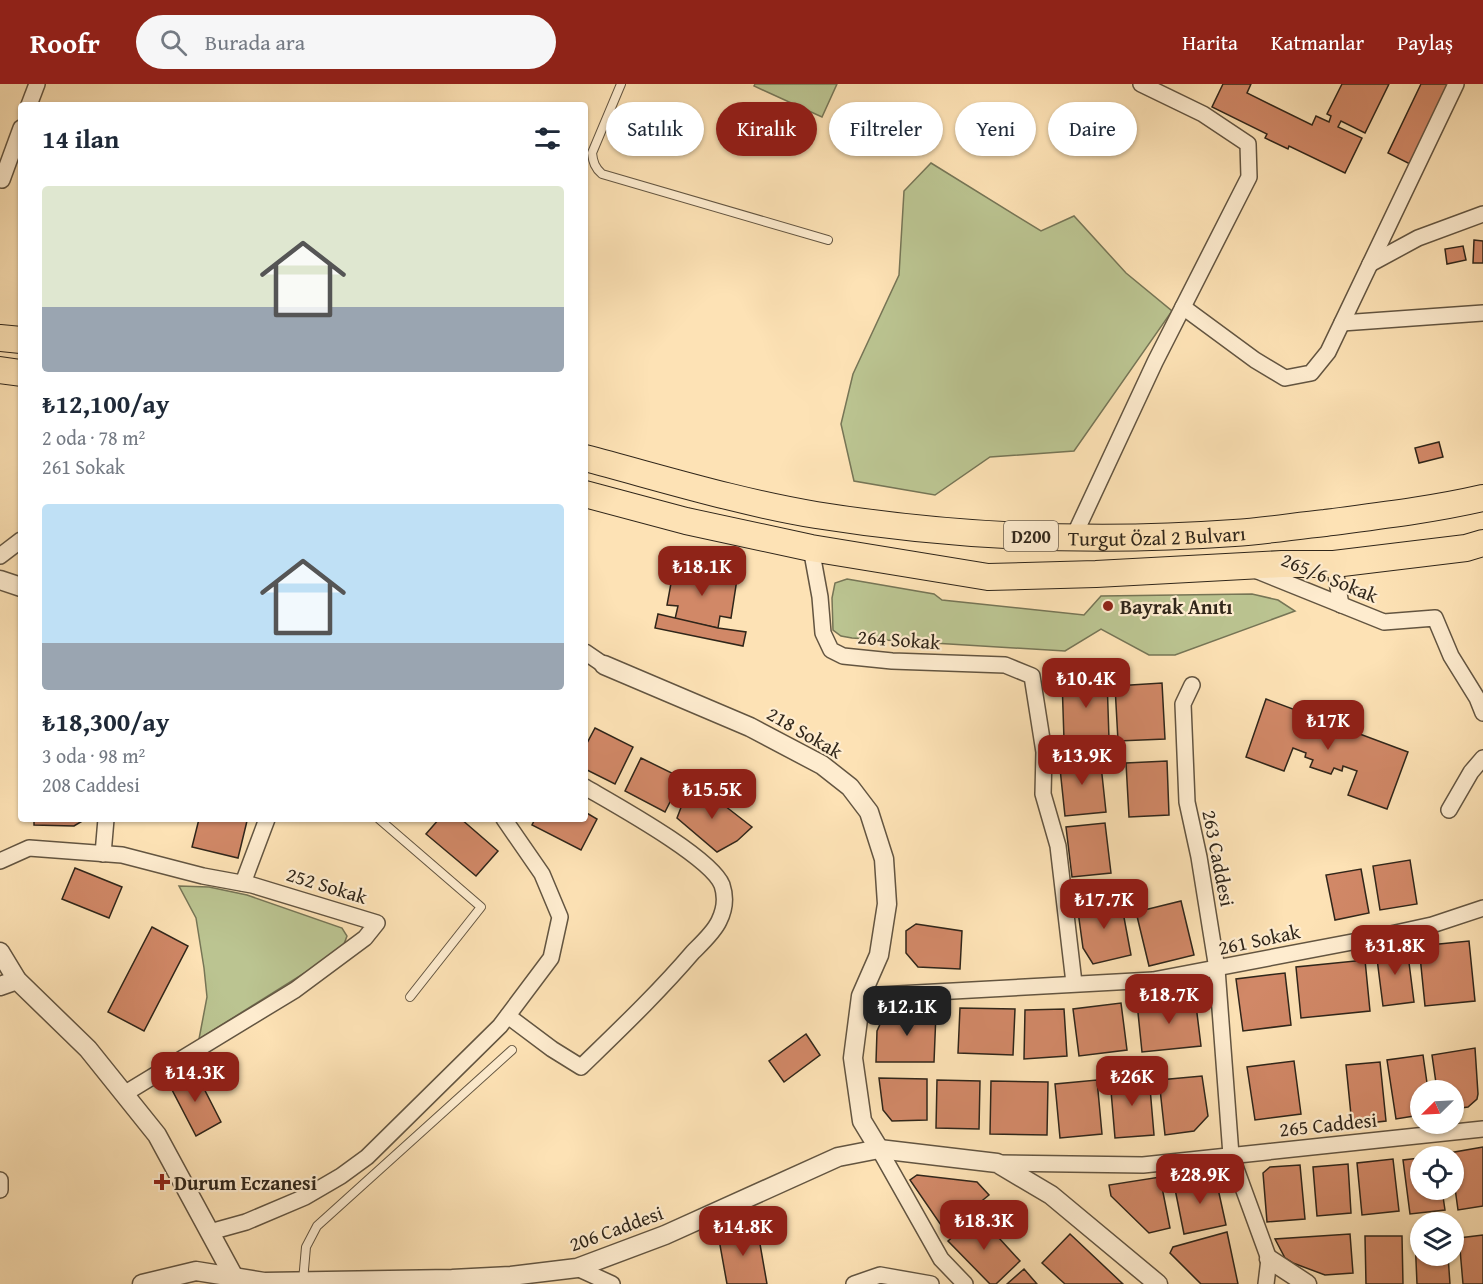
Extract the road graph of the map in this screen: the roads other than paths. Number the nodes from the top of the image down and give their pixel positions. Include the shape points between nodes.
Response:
1 (37, 84) edge
2 (621, 84) edge
3 (1141, 84) edge
4 (1456, 84) edge
5 (1157, 87) edge
6 (30, 102) edge
7 (18, 136) edge
8 (2, 180) dead end
9 (1483, 214) edge
10 (828, 240) dead end
11 (1370, 264) junction
12 (1183, 307) junction
13 (1483, 313) edge
14 (1342, 323) junction
15 (0, 338) edge
16 (18, 340) edge
17 (0, 370) edge
18 (18, 373) edge
19 (588, 459) edge
20 (588, 495) edge
21 (1483, 498) edge
22 (1074, 538) junction
23 (18, 542) edge
24 (1483, 543) edge
25 (811, 548) junction
26 (0, 556) edge
27 (1334, 564) junction
28 (1247, 566) junction
29 (0, 580) edge
30 (18, 586) edge
31 (1341, 605) junction
32 (588, 654) edge
33 (604, 665) joint
34 (1192, 685) dead end
35 (1483, 713) edge
36 (1483, 758) edge
37 (588, 790) edge
38 (1449, 810) dead end
39 (106, 822) edge
40 (266, 822) edge
41 (383, 822) edge
42 (506, 822) edge
43 (103, 854) junction
44 (0, 861) edge
45 (243, 883) junction
46 (1483, 908) edge
47 (0, 952) edge
48 (1217, 969) junction
49 (9, 983) edge
50 (1074, 983) junction
51 (861, 996) junction
52 (410, 997) dead end
53 (508, 1016) junction
54 (512, 1050) dead end
55 (124, 1094) junction
56 (1483, 1129) edge
57 (879, 1149) junction
58 (1231, 1155) junction
59 (997, 1163) junction
60 (0, 1180) edge
61 (0, 1190) edge
62 (210, 1232) junction
63 (1269, 1259) junction
64 (577, 1268) junction
65 (234, 1277) junction
66 (303, 1281) junction
67 (264, 1283) edge
68 (142, 1284) edge
69 (612, 1284) edge
70 (854, 1284) edge
71 (931, 1284) edge
72 (965, 1284) edge
73 (1158, 1284) edge
74 (1266, 1284) edge
75 (1307, 1284) edge

1 - 6 street
2 - 10 lane via 592,153 596,169 602,174
3 - 5 street
4 - 11 street
5 - 12 street via 1248,144 1250,177
7 - 8 street
9 - 11 street via 1418,238
11 - 14 street
12 - 14 street via 1285,378 1311,373 1329,352
12 - 22 street
13 - 14 street
15 - 16 highway
17 - 18 highway
19 - 22 highway, Turgut Özal 2 Bulvarı / D200 via 814,514 1001,535
20 - 25 highway, Turgut Özal 2 Bulvarı / D200
21 - 22 highway, Turgut Özal 2 Bulvarı / D200 via 1448,506 1236,533
23 - 26 street
24 - 27 highway, Turgut Özal 2 Bulvarı / D200
25 - 28 highway, Turgut Özal 2 Bulvarı / D200 via 988,577
25 - 50 street, 264 Sokak via 824,633 831,650 843,656 891,661 1005,665 1032,676 1044,752 1043,794 1058,846
27 - 28 highway, Turgut Özal 2 Bulvarı / D200
27 - 31 street
28 - 31 street, 265/6 Sokak
29 - 30 street
31 - 35 street, 265/6 Sokak via 1384,622 1435,618
32 - 33 street, 218 Sokak
33 - 51 street, 218 Sokak via 750,727 822,765 850,787 869,812 884,859 887,904 879,955
34 - 48 street, 263 Caddesi via 1183,704 1187,802
36 - 38 street
37 - 53 street via 646,822 711,869 721,883 724,909 718,924 666,985 581,1067
39 - 43 street
40 - 45 street
41 - 52 lane via 481,907
42 - 53 street via 542,874 560,917 551,958
43 - 44 street, 252 Sokak via 29,848
43 - 45 street, 252 Sokak
45 - 55 street, 252 Sokak via 377,923 366,938 295,990
46 - 48 street, 261 Sokak via 1432,925
47 - 49 street
48 - 50 street, 261 Sokak via 1153,980
48 - 58 street, 263 Caddesi
49 - 55 street via 88,1049
50 - 51 street, 261 Sokak
51 - 57 street, 218 Sokak via 853,1058 862,1121
53 - 62 street via 358,1164 288,1204
54 - 66 lane via 317,1226 306,1247
55 - 62 street via 157,1135
56 - 58 street, 265 Caddesi
57 - 59 street, 206 Caddesi
57 - 64 street, 206 Caddesi via 838,1156 665,1234
57 - 72 street via 941,1259
58 - 59 street, 265 Caddesi via 1143,1166
58 - 63 street, 263 Caddesi
59 - 73 street, 206 Caddesi via 1051,1195
60 - 61 street
62 - 65 street
63 - 74 street, 263 Caddesi
63 - 75 street
64 - 66 street, 206 Caddesi via 452,1279
64 - 69 street
65 - 67 street, 206 Caddesi
65 - 68 street, 206 Caddesi via 196,1271
66 - 67 street, 206 Caddesi
70 - 71 street via 880,1275

